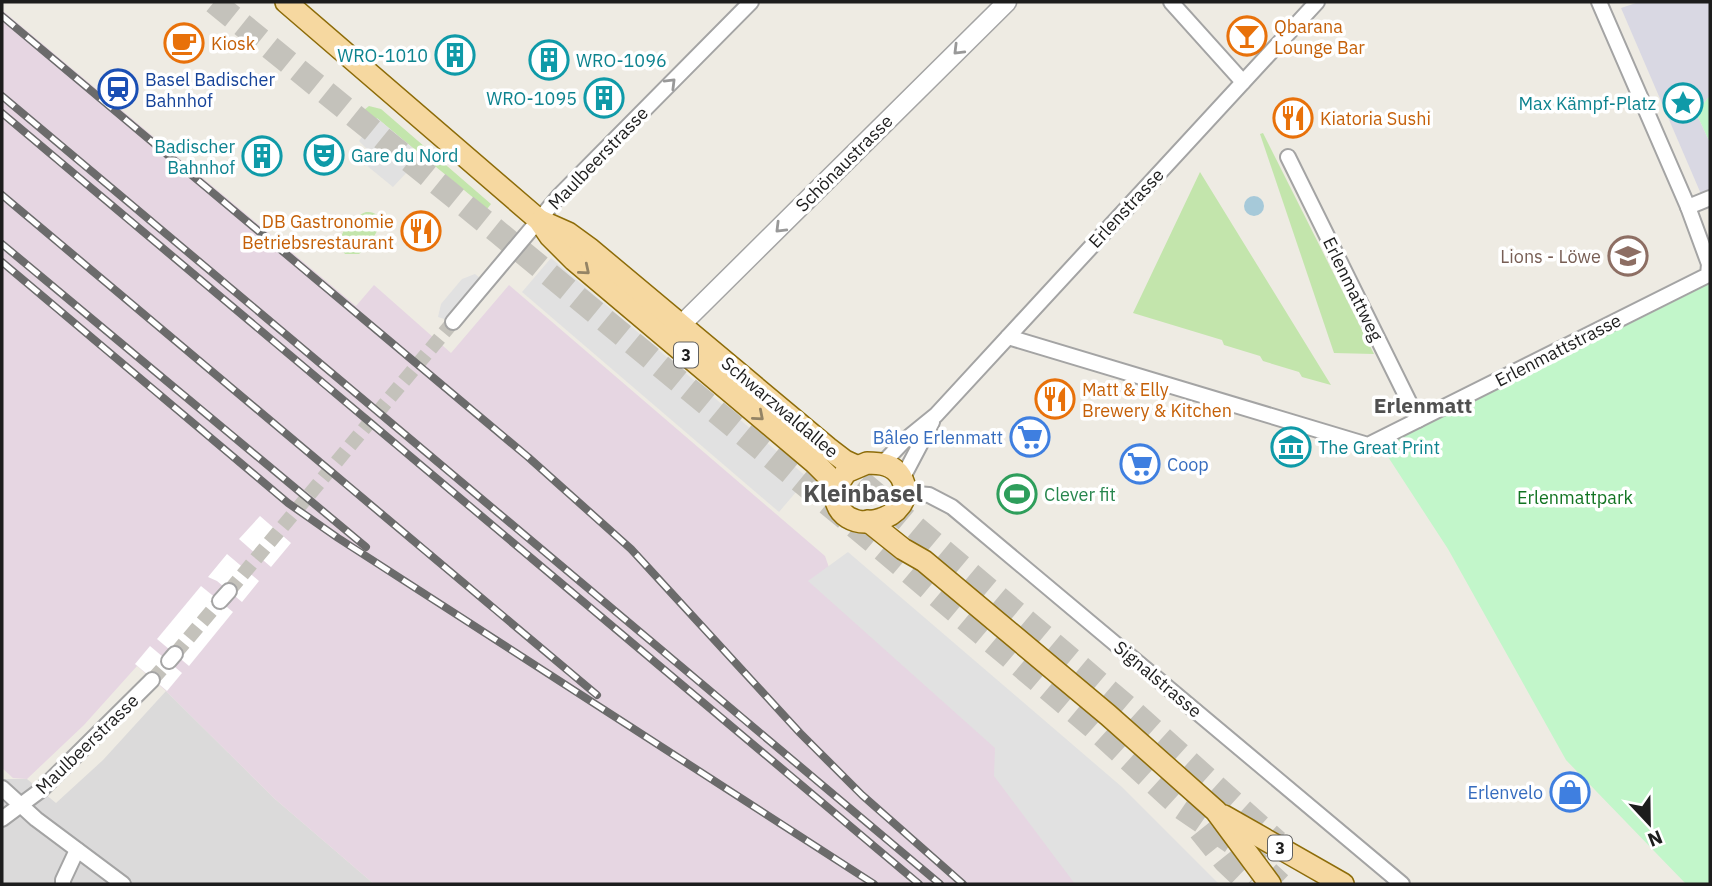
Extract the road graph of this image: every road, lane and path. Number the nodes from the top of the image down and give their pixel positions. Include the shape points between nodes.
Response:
1 (286, 2) edge
2 (751, 2) edge
3 (1007, 2) edge
4 (1171, 2) edge
5 (1317, 2) edge
6 (1599, 2) edge
7 (1243, 82) junction
8 (1288, 158) dead end
9 (1710, 198) edge
10 (1688, 207) junction
11 (539, 220) junction
12 (453, 322) tunnel mouth
13 (681, 325) junction
14 (1008, 337) junction
15 (936, 415) junction
16 (1418, 420) junction
17 (882, 464) junction
18 (856, 466) junction
19 (903, 486) junction
20 (835, 489) junction
21 (895, 512) junction
22 (867, 522) junction
23 (925, 561) junction
24 (152, 680) tunnel mouth
25 (2, 789) edge
26 (20, 806) junction
27 (1216, 811) junction
28 (2, 819) edge
29 (77, 850) junction
30 (63, 884) edge
31 (123, 884) edge
32 (1270, 884) edge
33 (1343, 884) edge
34 (1402, 884) edge

1 - 11 main road, Schwarzwaldallee / 3
11 -> 2 street, Maulbeerstrasse
3 -> 13 street, Schönaustrasse
4 - 7 street
5 - 7 street, Erlenstrasse
6 - 10 street, Erlenmattstrasse
7 - 14 street, Erlenstrasse
8 - 16 street, Erlenmattweg
9 - 10 street
10 - 16 street, Erlenmattstrasse via 1709,264 1708,275
11 - 12 street, Maulbeerstrasse
11 - 13 main road, Schwarzwaldallee / 3 via 590,249
11 -> 20 main road, Schwarzwaldallee / 3 via 574,260 815,463
13 - 18 main road, Schwarzwaldallee / 3
14 - 15 street, Erlenstrasse
14 - 16 street, Erlenmattstrasse via 1368,445
15 - 17 street, Erlenstrasse
15 - 19 street, Erlenstrasse
17 - 18 main road
17 - 19 main road via 893,468
18 - 20 main road via 843,475
19 - 21 main road
19 - 34 street, Signalstrasse via 952,507
20 - 22 main road, 3 via 841,512
21 - 22 main road
21 - 23 main road, 3
22 - 23 main road, 3
23 - 27 main road, 3
24 - 26 street, Maulbeerstrasse
25 - 26 street
26 - 28 street, Maulbeerstrasse
26 - 29 street
27 - 32 main road, 3
27 - 33 main road, 3
29 - 30 street
29 - 31 street

